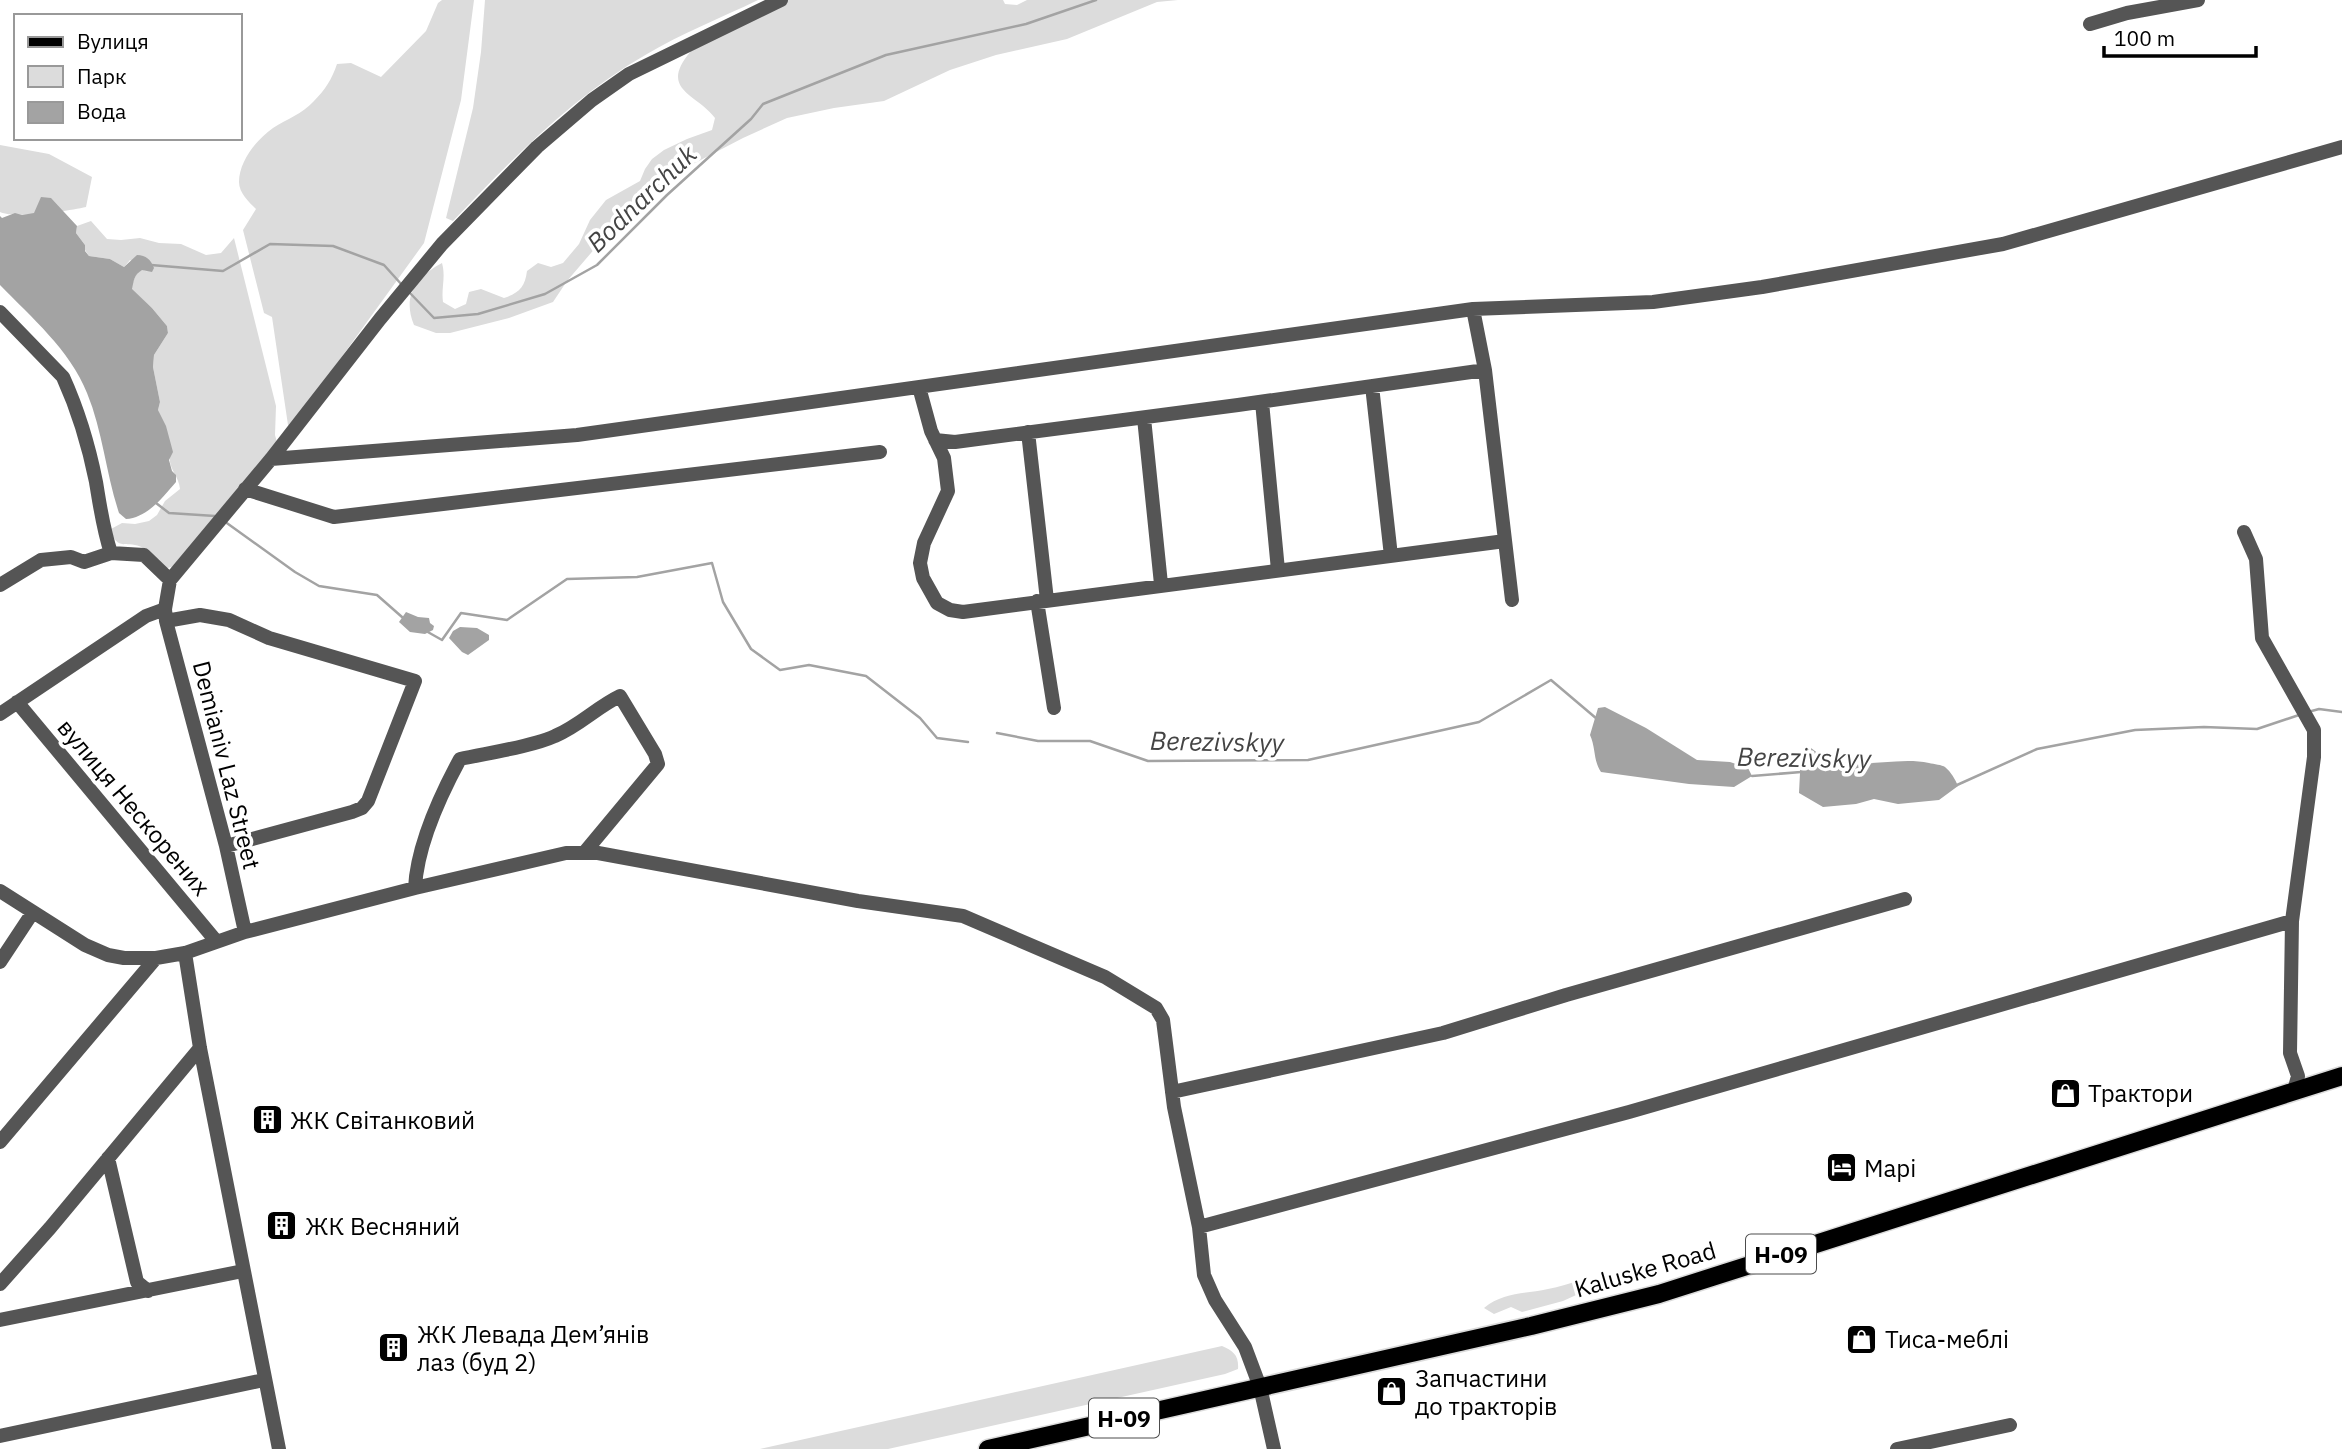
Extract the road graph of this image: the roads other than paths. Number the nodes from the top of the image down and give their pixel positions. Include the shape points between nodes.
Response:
1 (781, 0) edge
2 (2198, 0) edge
3 (2090, 24) dead end
4 (2342, 147) edge
5 (1473, 309) junction
6 (0, 312) edge
7 (1485, 370) junction
8 (1372, 386) junction
9 (919, 387) junction
10 (1262, 402) junction
11 (1144, 418) junction
12 (1028, 432) junction
13 (935, 440) junction
14 (880, 452) dead end
15 (271, 460) junction
16 (245, 489) junction
17 (2244, 533) dead end
18 (1505, 541) junction
19 (111, 553) junction
20 (1391, 556) junction
21 (1278, 570) junction
22 (170, 580) junction
23 (1161, 584) junction
24 (0, 585) edge
25 (1512, 600) dead end
26 (1042, 601) junction
27 (166, 615) junction
28 (17, 702) junction
29 (1054, 708) dead end
30 (0, 714) edge
31 (226, 846) junction
32 (584, 853) junction
33 (415, 888) junction
34 (0, 891) edge
35 (1905, 899) dead end
36 (33, 912) junction
37 (2292, 922) junction
38 (245, 932) junction
39 (216, 941) junction
40 (186, 953) junction
41 (156, 958) junction
42 (0, 962) edge
43 (200, 1048) junction
44 (2342, 1076) edge
45 (2294, 1091) junction
46 (1172, 1092) junction
47 (0, 1142) edge
48 (108, 1158) junction
49 (1199, 1227) junction
50 (243, 1271) junction
51 (0, 1284) edge
52 (148, 1291) junction
53 (0, 1320) edge
54 (264, 1380) junction
55 (1260, 1387) junction
56 (2010, 1425) dead end
57 (0, 1436) edge
58 (279, 1449) edge
59 (988, 1449) edge
60 (1274, 1449) edge
61 (1897, 1449) edge

1 - 15 street via 629,74 537,147 442,244
2 - 3 street
4 - 5 street via 2003,244 1653,302
5 - 7 street
5 - 9 street
6 - 19 street via 63,377 78,415
7 - 8 street
7 - 18 street
8 - 10 street
8 - 20 street
9 - 13 street
9 - 15 street via 577,435
10 - 11 street
10 - 21 street
11 - 12 street
11 - 23 street
12 - 13 street via 955,442
12 - 26 street
13 - 26 street via 944,458 947,491 920,563 929,592 950,610
14 - 16 street via 334,517
15 - 16 street
16 - 22 street
17 - 37 street via 2256,559 2262,638 2314,730
18 - 20 street
18 - 25 street
19 - 22 street via 144,555
19 - 24 street via 84,562 71,557 41,560
20 - 21 street
21 - 23 street
22 - 27 street
23 - 26 street
26 - 29 street
27 - 28 street via 146,616
27 - 31 street, Demianiv Laz Street
27 - 31 street via 200,614 229,620 269,638 415,681 362,808
28 - 30 street
28 - 39 street, вулиця Нескорених
31 - 38 street, Demianiv Laz Street
32 - 33 street via 566,853
32 - 33 street via 658,764 620,696 553,737 460,759 440,796 416,870
32 - 46 street via 963,916 1105,977 1156,1007 1163,1020
33 - 38 street
34 - 36 street
35 - 46 street via 1443,1033
36 - 41 street via 108,955
36 - 42 street
37 - 45 street via 2290,1053 2298,1076
37 - 49 street via 1629,1112
38 - 39 street
39 - 40 street
40 - 41 street
40 - 43 street
41 - 47 street
43 - 48 street
43 - 50 street
44 - 45 main road, Kaluske Road / Н-09
45 - 55 main road, Kaluske Road / Н-09 via 1658,1294
46 - 49 street
48 - 51 street
48 - 52 street via 137,1282
49 - 55 street via 1204,1275 1245,1347
50 - 52 street
50 - 54 street
52 - 53 street
54 - 57 street
54 - 58 street
55 - 59 main road, Kaluske Road / Н-09
55 - 60 street
56 - 61 street

